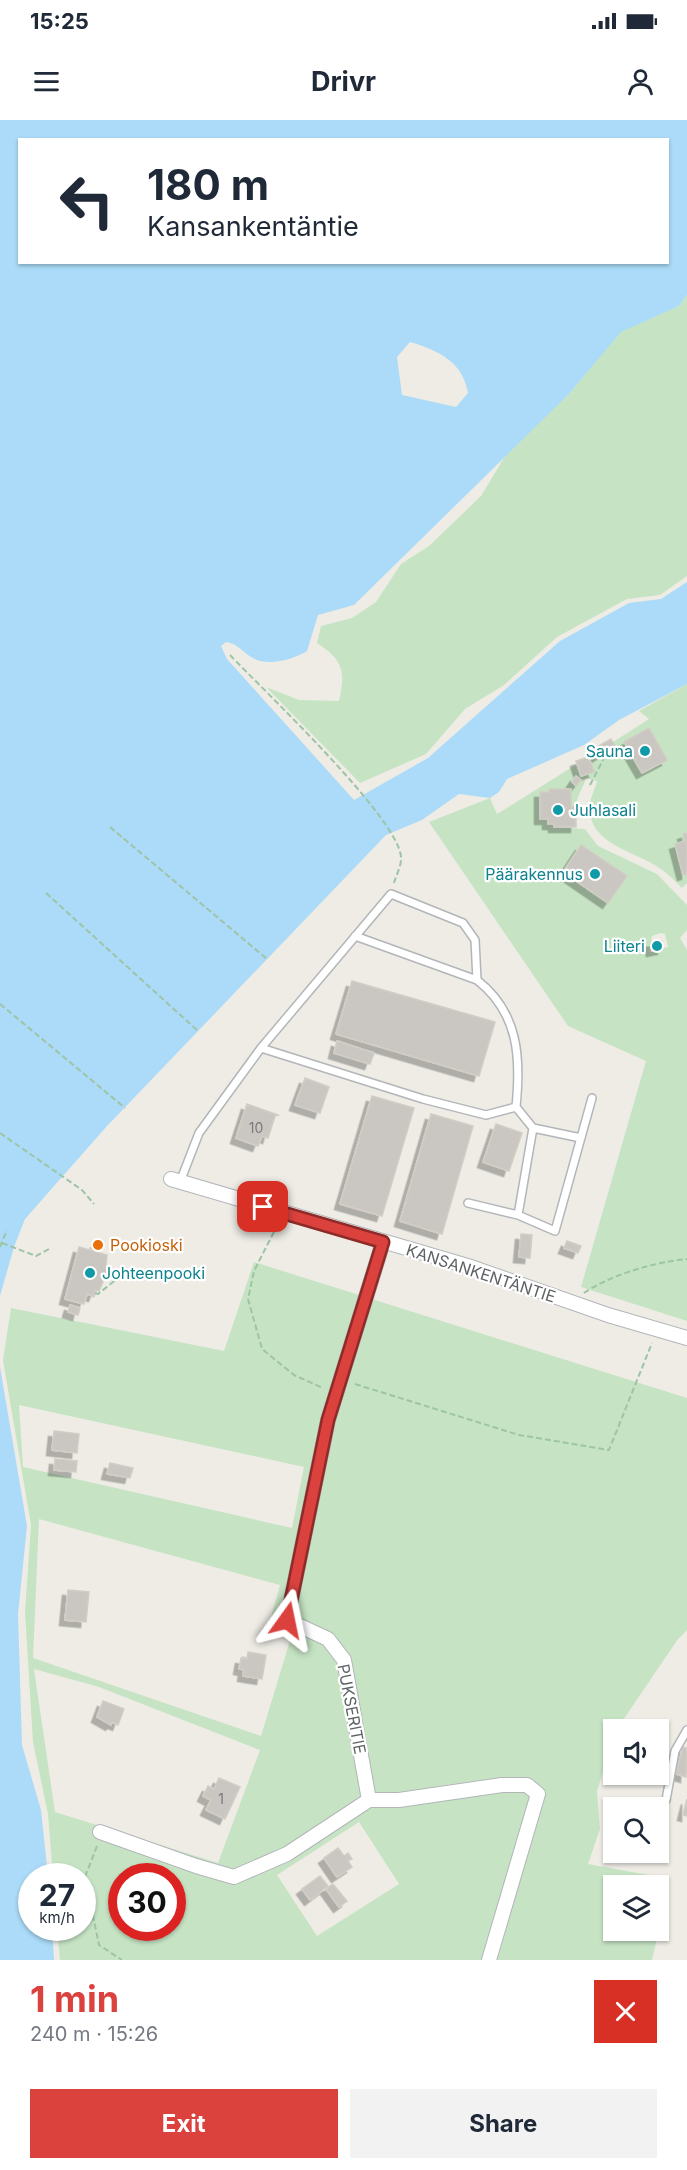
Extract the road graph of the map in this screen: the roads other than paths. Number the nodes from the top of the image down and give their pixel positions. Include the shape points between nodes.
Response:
1 (355, 936) junction
2 (477, 980) junction
3 (261, 1048) junction
4 (592, 1098) dead end
5 (516, 1107) junction
6 (533, 1128) junction
7 (581, 1138) junction
8 (176, 1180) joint
9 (468, 1203) dead end
10 (518, 1215) junction
11 (383, 1242) junction
12 (687, 1338) edge
13 (687, 1730) edge
14 (667, 1797) edge
15 (369, 1800) junction
16 (103, 1833) road end
17 (489, 1960) edge

1 - 2 lane
1 - 2 lane via 391,894 463,923 475,939
1 - 3 lane
2 - 5 lane via 491,992 514,1036 520,1070
3 - 5 lane via 486,1115
3 - 8 lane via 199,1133
4 - 7 lane
5 - 6 lane
6 - 7 lane
6 - 10 lane
7 - 10 lane via 555,1231
8 - 11 street, KANSANKENTÄNTIE
9 - 10 lane
11 - 12 street, KANSANKENTÄNTIE
11 - 15 street, PUKSERITIE via 333,1406 287,1620 328,1639 344,1660
13 - 14 lane via 675,1751
15 - 16 street via 287,1854 234,1877
15 - 17 street via 399,1800 502,1785 527,1785 538,1794

